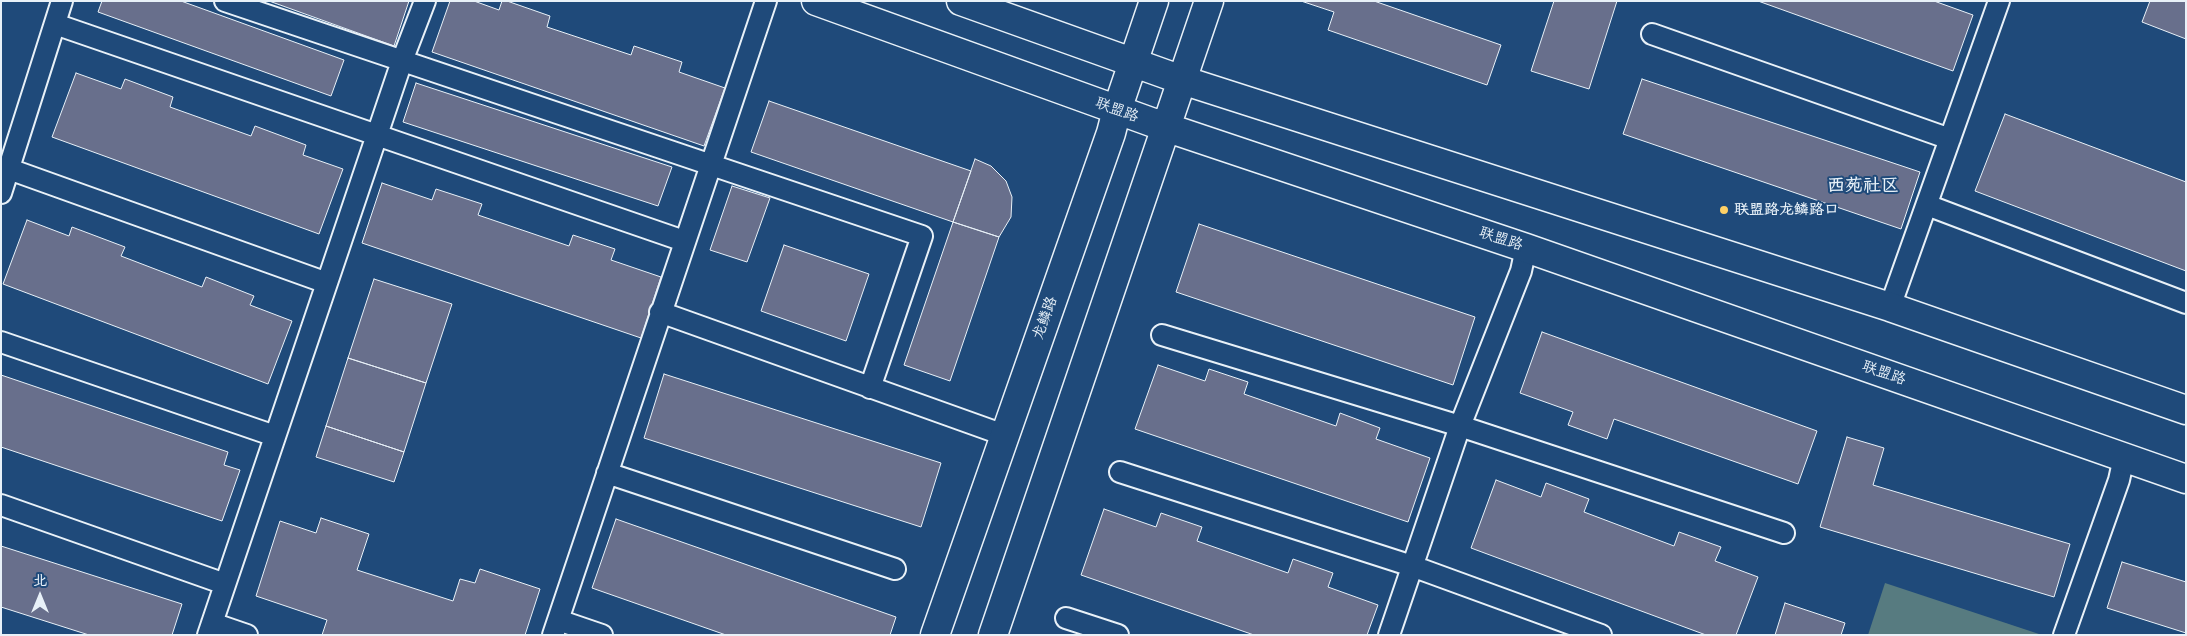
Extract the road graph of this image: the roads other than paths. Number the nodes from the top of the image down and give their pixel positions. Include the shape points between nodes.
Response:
1 (62, 1) edge
2 (225, 1) edge
3 (425, 1) edge
4 (766, 1) edge
5 (816, 1) edge
6 (961, 1) edge
7 (1154, 1) edge
8 (1210, 1) edge
9 (1999, 1) edge
10 (55, 24) junction
11 (1652, 34) dead end
12 (402, 61) junction
13 (1132, 62) junction
14 (1182, 80) junction
15 (1117, 110) junction
16 (1165, 127) junction
17 (378, 135) junction
18 (1950, 139) junction
19 (710, 165) junction
20 (9, 169) junction
21 (1, 193) edge
22 (1927, 205) junction
23 (684, 241) junction
24 (1526, 248) junction
25 (327, 283) junction
26 (2186, 302) edge
27 (1890, 307) junction
28 (660, 312) junction
29 (1162, 335) dead end
30 (1, 342) edge
31 (870, 388) junction
32 (2186, 410) edge
33 (1460, 426) junction
34 (1004, 435) junction
35 (275, 436) junction
36 (2124, 457) junction
37 (1120, 472) dead end
38 (607, 473) junction
39 (2186, 479) edge
40 (1, 505) edge
41 (1784, 533) dead end
42 (1412, 566) junction
43 (895, 569) dead end
44 (225, 584) junction
45 (1066, 618) dead end
46 (556, 627) edge
47 (210, 629) edge
48 (247, 635) edge
49 (602, 635) edge
50 (935, 635) edge
51 (993, 635) edge
52 (1118, 635) edge
53 (1389, 635) edge
54 (1602, 635) edge
55 (2064, 635) edge

1 - 10 lane
2 - 12 lane
3 - 12 lane
4 - 19 lane
5 - 15 main road, 联盟路
6 - 13 main road
7 - 13 main road, 龙鳞路
8 - 14 main road
9 - 18 lane
10 - 17 lane
10 - 20 lane
11 - 18 lane
12 - 17 lane
12 - 19 lane
13 - 14 main road
13 - 15 main road, 龙鳞路
14 - 16 main road
14 - 27 main road
15 - 16 main road, 联盟路
15 - 34 main road, 龙鳞路
16 - 24 main road, 联盟路
16 - 51 main road via 1160,150
17 - 23 lane
17 - 25 lane
18 - 22 lane
19 - 23 lane
19 - 31 lane via 922,236
20 - 21 lane
20 - 25 lane
22 - 26 lane
22 - 27 lane
23 - 28 lane
24 - 33 lane via 1521,271
24 - 36 main road, 联盟路
25 - 35 lane
27 - 32 main road
28 - 31 lane
28 - 38 lane
29 - 33 lane
30 - 35 lane
31 - 34 lane
33 - 41 lane
33 - 42 lane
34 - 50 main road, 龙鳞路
35 - 44 lane
36 - 39 main road, 联盟路
36 - 55 lane via 2119,480
37 - 42 lane
38 - 43 lane
38 - 46 lane
40 - 44 lane
42 - 53 lane
42 - 54 lane
44 - 47 lane
45 - 52 lane
46 - 49 lane
47 - 48 lane

